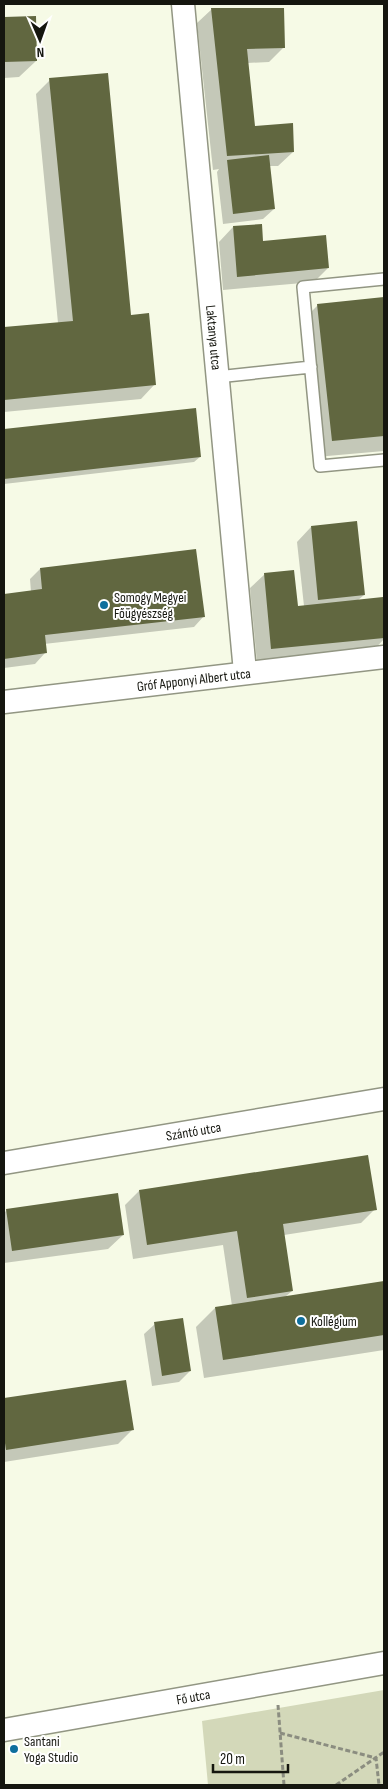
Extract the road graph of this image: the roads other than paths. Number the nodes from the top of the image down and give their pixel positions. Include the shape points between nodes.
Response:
1 (183, 4) edge
2 (384, 279) edge
3 (311, 367) junction
4 (217, 377) junction
5 (384, 460) edge
6 (384, 657) edge
7 (245, 672) junction
8 (4, 702) edge
9 (384, 1098) edge
10 (4, 1163) edge
11 (384, 1662) edge
12 (4, 1730) edge

1 - 4 street, Laktanya utca
2 - 3 lane via 304,287
3 - 4 lane
3 - 5 lane via 320,466
4 - 7 street, Laktanya utca
6 - 7 street, Gróf Apponyi Albert utca
7 - 8 street, Gróf Apponyi Albert utca
9 - 10 street, Szántó utca
11 - 12 street, Fő utca

